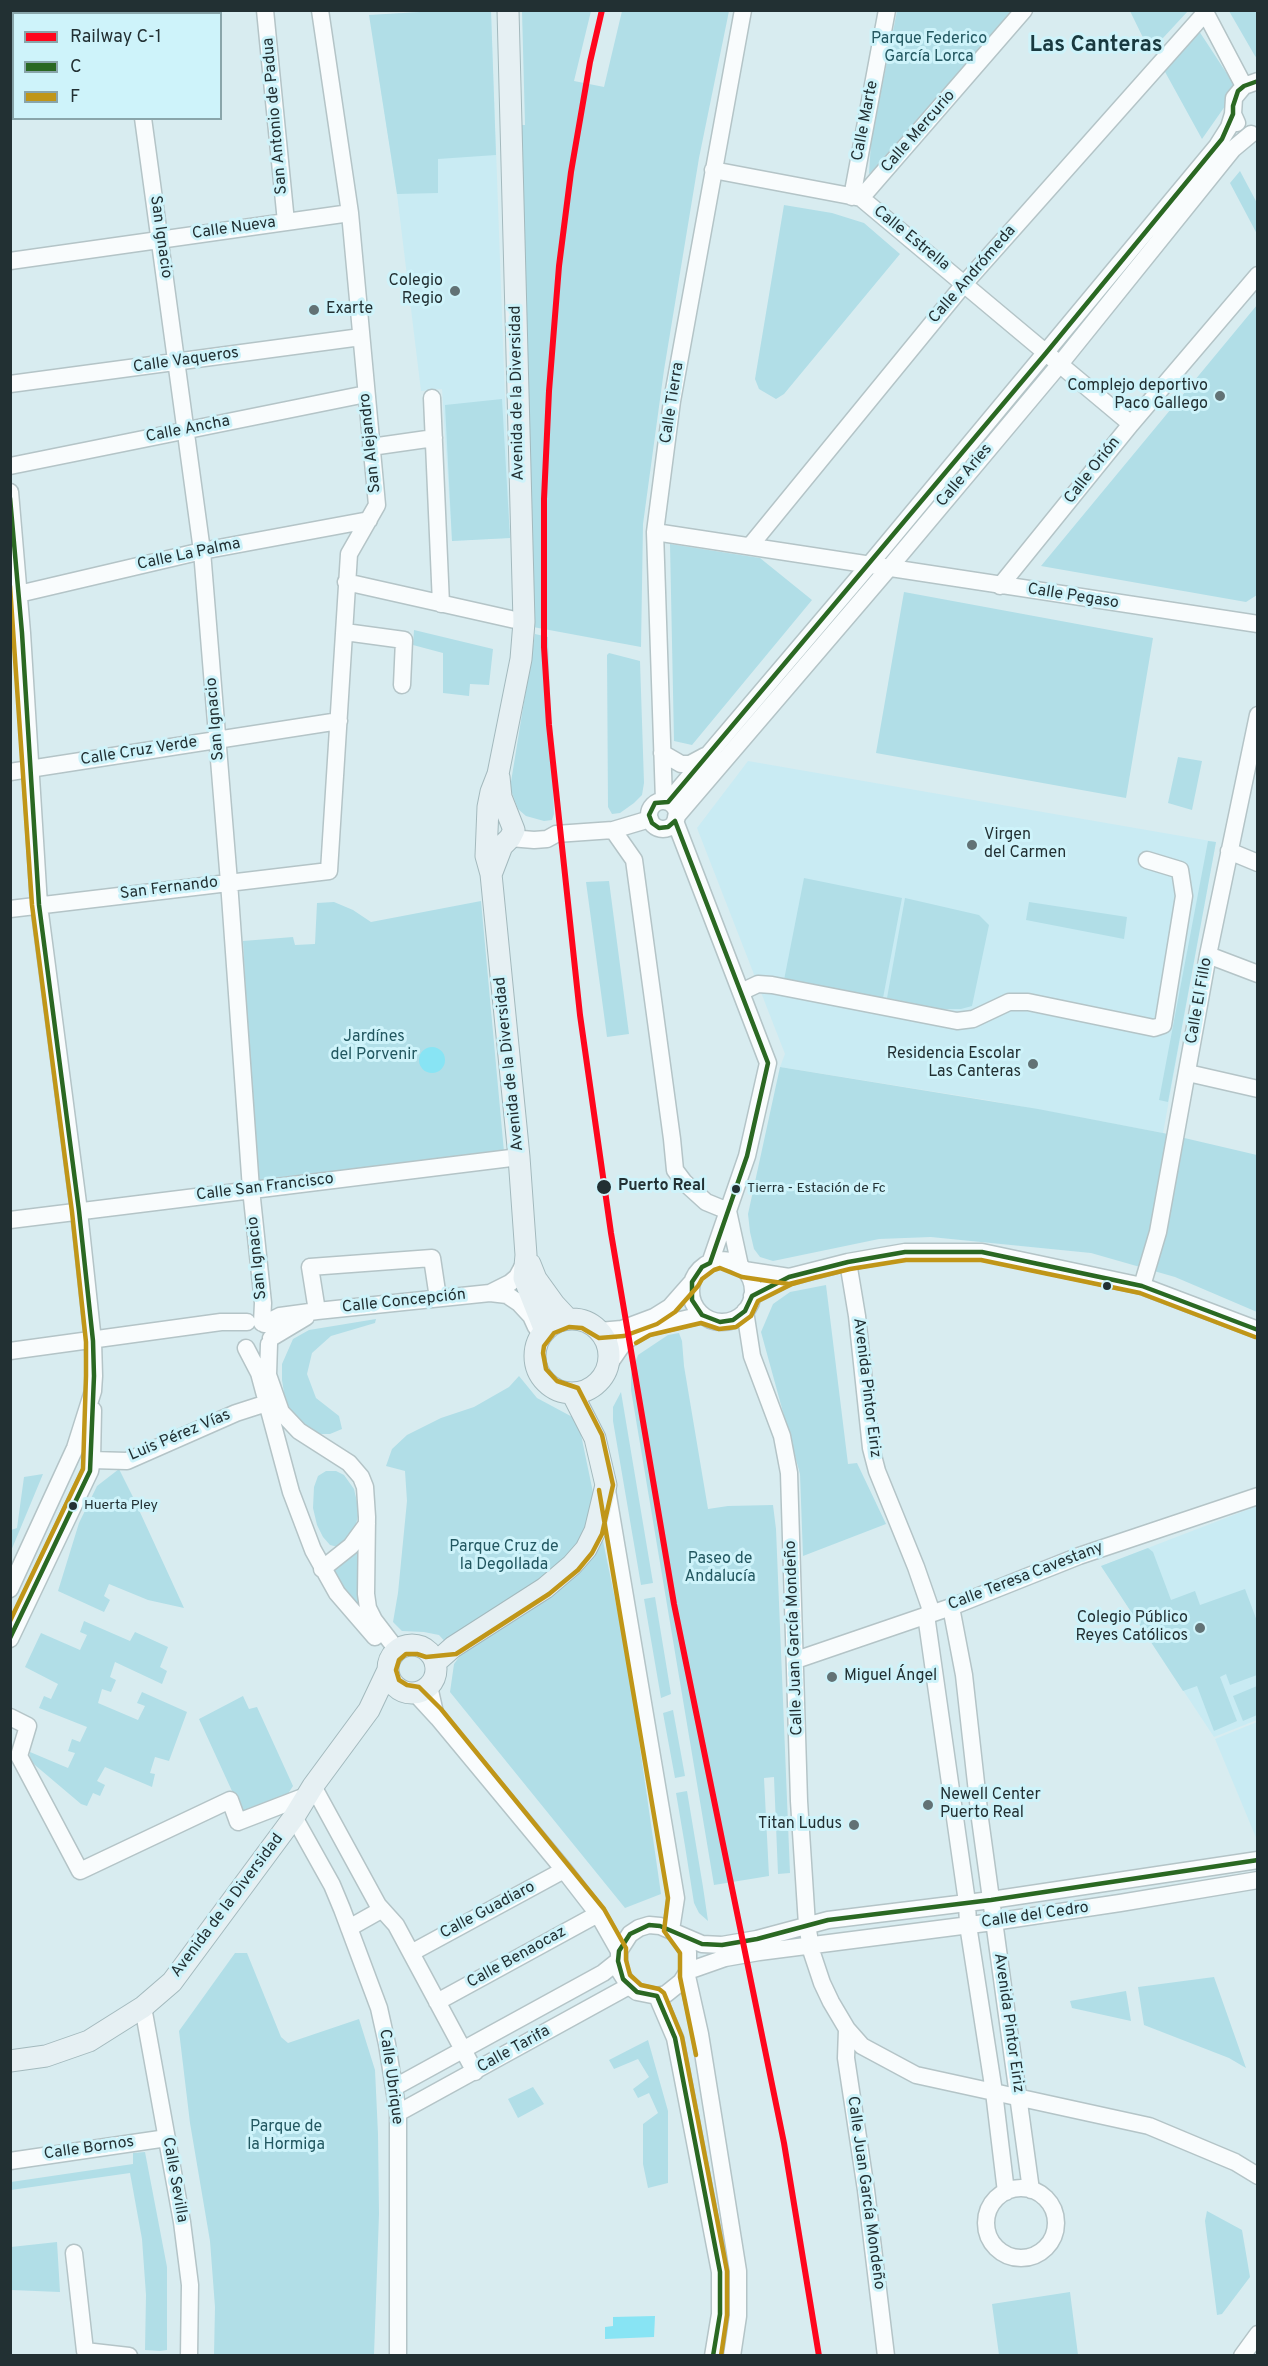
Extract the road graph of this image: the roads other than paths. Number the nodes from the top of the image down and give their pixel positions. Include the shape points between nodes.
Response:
1 (266, 10) edge
2 (320, 10) edge
3 (508, 10) edge
4 (743, 10) edge
5 (887, 10) edge
6 (1024, 10) edge
7 (1204, 12) edge
8 (1251, 83) edge
9 (1233, 114) junction
10 (143, 120) edge
11 (1254, 135) edge
12 (713, 170) junction
13 (857, 197) junction
14 (350, 213) junction
15 (286, 222) junction
16 (160, 240) junction
17 (10, 261) edge
18 (1257, 275) edge
19 (965, 283) junction
20 (361, 337) junction
21 (1046, 353) junction
22 (178, 363) junction
23 (1059, 364) junction
24 (10, 384) edge
25 (366, 394) junction
26 (432, 398) dead end
27 (1131, 424) junction
28 (187, 430) junction
29 (434, 438) junction
30 (371, 447) junction
31 (10, 466) edge
32 (10, 492) edge
33 (369, 520) junction
34 (655, 532) junction
35 (750, 546) junction
36 (202, 551) junction
37 (870, 564) junction
38 (889, 568) junction
39 (346, 582) junction
40 (1000, 586) junction
41 (15, 595) edge
42 (441, 604) junction
43 (524, 622) junction
44 (1257, 624) edge
45 (345, 632) junction
46 (402, 685) dead end
47 (1257, 717) edge
48 (339, 721) junction
49 (218, 740) junction
50 (1255, 742) edge
51 (711, 752) junction
52 (662, 753) junction
53 (30, 769) junction
54 (10, 772) edge
55 (671, 810) junction
56 (650, 819) junction
57 (503, 829) junction
58 (613, 830) junction
59 (1229, 851) junction
60 (1147, 860) dead end
61 (1257, 863) edge
62 (329, 871) joint
63 (229, 882) junction
64 (39, 905) junction
65 (10, 909) edge
66 (1208, 955) junction
67 (1257, 974) edge
68 (741, 992) junction
69 (1188, 1073) junction
70 (1257, 1089) edge
71 (519, 1157) junction
72 (250, 1189) junction
73 (79, 1211) junction
74 (728, 1211) junction
75 (10, 1220) edge
76 (525, 1260) junction
77 (848, 1262) junction
78 (710, 1263) junction
79 (742, 1268) junction
80 (789, 1277) junction
81 (692, 1282) junction
82 (1142, 1286) junction
83 (490, 1293) junction
84 (438, 1298) junction
85 (749, 1304) junction
86 (317, 1311) junction
87 (702, 1315) junction
88 (568, 1319) junction
89 (726, 1322) junction
90 (1257, 1329) edge
91 (599, 1331) junction
92 (542, 1334) junction
93 (260, 1335) junction
94 (93, 1341) junction
95 (10, 1351) edge
96 (752, 1356) junction
97 (604, 1373) junction
98 (93, 1391) junction
99 (572, 1393) junction
100 (267, 1403) junction
101 (595, 1438) junction
102 (92, 1460) junction
103 (606, 1485) junction
104 (1257, 1496) edge
105 (367, 1524) junction
106 (322, 1569) junction
107 (10, 1589) edge
108 (951, 1606) junction
109 (929, 1614) junction
110 (10, 1639) edge
111 (430, 1657) junction
112 (392, 1659) junction
113 (796, 1660) junction
114 (414, 1690) junction
115 (369, 1710) junction
116 (10, 1717) edge
117 (311, 1790) junction
118 (294, 1817) junction
119 (1257, 1860) edge
120 (564, 1870) junction
121 (1257, 1880) edge
122 (991, 1899) junction
123 (967, 1902) junction
124 (381, 1910) junction
125 (597, 1914) junction
126 (993, 1922) junction
127 (807, 1925) junction
128 (968, 1925) junction
129 (349, 1928) junction
130 (674, 1932) junction
131 (630, 1934) junction
132 (811, 1945) junction
133 (411, 1953) junction
134 (618, 1956) junction
135 (687, 1974) junction
136 (629, 1986) junction
137 (657, 1996) junction
138 (437, 2002) junction
139 (143, 2007) junction
140 (848, 2030) junction
141 (463, 2050) junction
142 (10, 2061) edge
143 (475, 2072) junction
144 (395, 2086) junction
145 (994, 2092) junction
146 (1019, 2097) junction
147 (398, 2113) junction
148 (167, 2138) junction
149 (10, 2161) edge
150 (1257, 2176) edge
151 (1031, 2190) junction
152 (1006, 2192) junction
153 (74, 2253) dead end
154 (1257, 2334) edge
155 (129, 2355) edge
156 (189, 2355) edge
157 (398, 2355) edge
158 (713, 2355) edge
159 (732, 2355) edge
160 (886, 2355) edge
161 (1242, 2355) edge

1 - 15 street, San Antonio de Padua
2 - 14 street, San Alejandro
3 - 43 main road, Avenida de la Diversidad
4 - 12 street, Calle Tierra
5 - 13 street, Calle Marte
6 - 13 street, Calle Mercurio
7 - 8 street
7 - 19 street, Calle Andrómeda
8 - 9 street, Calle Aries via 1234,98
9 - 11 street via 1239,126
9 - 21 street, Calle Aries via 1222,139
10 - 16 street, San Ignacio
11 - 23 street, Calle Aries via 1233,149
12 - 13 street, Calle Estrella
12 - 34 street, Calle Tierra via 672,401
13 - 19 street, Calle Estrella
14 - 15 street, Calle Nueva
14 - 20 street, San Alejandro
15 - 16 street, Calle Nueva
16 - 17 street, Calle Nueva
16 - 22 street, San Ignacio
18 - 27 street, Calle Orión
19 - 21 street, Calle Estrella
19 - 35 street, Calle Andrómeda
20 - 22 street, Calle Vaqueros
20 - 25 street, San Alejandro
21 - 23 street, Calle Estrella
21 - 37 street, Calle Aries
22 - 24 street, Calle Vaqueros
22 - 28 street, San Ignacio
23 - 27 street, Calle Estrella
23 - 38 street, Calle Aries
25 - 28 street, Calle Ancha
25 - 30 street, San Alejandro
26 - 29 street
27 - 40 street, Calle Orión
28 - 31 street, Calle Ancha
28 - 36 street, San Ignacio
29 - 30 street
29 - 42 street
30 - 33 street, San Alejandro via 377,505
32 - 41 street
33 - 36 street, Calle La Palma
33 - 39 street, San Alejandro via 349,554
34 - 35 street
34 - 52 street, Calle Tierra
35 - 37 street
36 - 41 street, Calle La Palma
36 - 49 street, San Ignacio
37 - 38 street, Calle Pegaso
37 - 51 street, Calle Aries
38 - 40 street, Calle Pegaso
38 - 55 street, Calle Aries
39 - 42 street
39 - 45 street, San Alejandro
40 - 44 street, Calle Pegaso
41 - 53 street
42 - 43 street
43 - 57 main road, Avenida de la Diversidad via 521,659 491,792
45 - 46 street via 404,640
45 - 48 street, San Alejandro
47 - 50 street, Calle El Fillo
48 - 49 street, Calle Cruz Verde
48 - 62 street, San Alejandro
49 - 53 street, Calle Cruz Verde
49 - 63 street, San Ignacio
50 - 59 street, Calle El Fillo
51 - 52 street via 690,764 681,764
51 - 55 street, Calle Aries
52 - 55 street, Calle Tierra
53 - 54 street, Calle Cruz Verde
53 - 64 street
55 - 56 street via 652,806
55 - 56 street via 668,827 659,828
55 - 68 street, Calle Tierra
56 - 58 street
57 - 58 street via 534,840 556,834
57 - 71 main road, Avenida de la Diversidad via 491,874
58 - 74 street via 634,860 675,1170 706,1202
59 - 61 street
59 - 66 street, Calle El Fillo
60 - 68 street via 1180,870 1184,896 1163,1025 1154,1028 1028,1002 1009,1002 973,1019 957,1021 772,985 758,984
62 - 63 street, San Fernando
63 - 64 street, San Fernando
63 - 72 street, San Ignacio
64 - 65 street, San Fernando
64 - 73 street
66 - 67 street
66 - 69 street, Calle El Fillo
68 - 74 street, Calle Tierra via 768,1063 747,1156
69 - 70 street
69 - 82 street, Calle El Fillo via 1158,1232
71 - 72 street, Calle San Francisco
71 - 76 main road, Avenida de la Diversidad
72 - 73 street, Calle San Francisco
72 - 93 street, San Ignacio via 263,1303
73 - 75 street, Calle San Francisco
73 - 94 street
74 - 78 street, Calle Tierra
74 - 79 street
76 - 83 street, Calle Concepción via 517,1277
76 - 88 main road, Avenida de la Diversidad
76 - 92 main road, Avenida de la Diversidad via 524,1278
77 - 80 street
77 - 82 street via 905,1252 982,1252
77 - 109 street, Avenida Pintor Eiriz via 871,1448
78 - 79 street via 720,1260
78 - 81 street
79 - 80 street
79 - 85 street via 750,1278
80 - 85 street
81 - 87 street via 692,1300
81 - 91 street via 670,1307 654,1317 622,1329
82 - 90 street
83 - 84 street, Calle Concepción
83 - 92 street, Calle Concepción via 507,1295 519,1303
84 - 86 street, Calle Concepción
84 - 86 street via 432,1258 310,1267
85 - 89 street
85 - 96 street
86 - 93 street, Calle Concepción
87 - 89 street
87 - 97 street via 647,1328 626,1341
88 - 91 main road via 585,1321
88 - 92 main road
89 - 96 street
91 - 97 main road via 607,1344
92 - 99 main road via 535,1353 539,1373 553,1388
93 - 94 street, Calle Concepción via 221,1322
93 - 100 street via 259,1373
93 - 105 street, San Ignacio via 281,1412 298,1431 357,1471 365,1487
94 - 95 street, Calle Concepción
94 - 98 street
96 - 113 street, Calle Juan García Mondeño via 782,1436 789,1473
97 - 99 main road via 588,1389
97 - 101 main road via 596,1398
98 - 102 street
98 - 107 street via 75,1448
99 - 101 main road
100 - 102 street, Luis Pérez Vías via 127,1461
100 - 106 street via 300,1517
101 - 103 main road
102 - 110 street
103 - 111 main road via 595,1531 572,1565 545,1588 453,1647
103 - 130 street via 676,1898
104 - 108 street, Calle Teresa Cavestany via 1089,1552
105 - 106 street via 351,1546
105 - 112 street, San Ignacio via 368,1608
106 - 112 street
108 - 109 street, Calle Teresa Cavestany
108 - 122 street, Avenida Pintor Eiriz
109 - 113 street, Calle Teresa Cavestany
109 - 123 street, Avenida Pintor Eiriz
111 - 112 main road via 412,1646
111 - 114 main road via 434,1679
112 - 114 main road via 393,1684
112 - 115 main road, Avenida de la Diversidad
113 - 127 street, Calle Juan García Mondeño
114 - 115 main road, Avenida de la Diversidad
114 - 120 street
115 - 117 main road, Avenida de la Diversidad
116 - 117 street via 28,1726 19,1755 80,1871 230,1800 238,1821
117 - 118 main road, Avenida de la Diversidad
117 - 124 street
118 - 129 street, Calle Ubrique via 332,1885
118 - 139 main road, Avenida de la Diversidad via 172,1982
119 - 122 street, Calle del Cedro
120 - 125 street
120 - 133 street, Calle Guadiaro
121 - 126 street, Calle del Cedro
122 - 123 street, Calle del Cedro
122 - 126 street, Avenida Pintor Eiriz
123 - 127 street, Calle del Cedro
123 - 128 street, Avenida Pintor Eiriz
124 - 129 street
124 - 133 street via 394,1920
125 - 131 street
125 - 134 street
125 - 138 street, Calle Benaocaz
126 - 128 street, Calle del Cedro
126 - 146 street, Avenida Pintor Eiriz
127 - 130 street, Calle del Cedro via 722,1945 702,1944
127 - 132 street, Calle Juan García Mondeño
128 - 132 street, Calle del Cedro
128 - 145 street, Avenida Pintor Eiriz
129 - 144 street, Calle Ubrique via 380,2008
130 - 131 street via 649,1925
130 - 135 street via 687,1952
131 - 134 street
132 - 135 street, Calle del Cedro via 725,1958
132 - 140 street, Calle Juan García Mondeño via 822,1983
133 - 138 street
134 - 136 street via 619,1970
134 - 141 street, Calle Tarifa via 603,1973
135 - 137 street via 674,1989
135 - 159 street via 738,2271 738,2316
136 - 137 street
136 - 143 street, Calle Tarifa
137 - 158 street via 675,2038 720,2272 720,2314
138 - 141 street
139 - 142 main road, Avenida de la Diversidad via 89,2041 46,2056
139 - 148 street, Calle Sevilla
140 - 145 street via 862,2046 916,2075
140 - 160 street, Calle Juan García Mondeño via 846,2058
141 - 143 street
141 - 144 street, Calle Tarifa
143 - 147 street, Calle Tarifa
144 - 147 street, Calle Ubrique
145 - 146 street
145 - 152 street, Avenida Pintor Eiriz
146 - 150 street via 1149,2126 1234,2162
146 - 151 street, Avenida Pintor Eiriz
147 - 157 street, Calle Ubrique
148 - 149 street, Calle Bornos
148 - 156 street, Calle Sevilla via 190,2285
151 - 152 street
151 - 152 street via 1048,2202 1053,2211 1054,2233 1041,2252 1018,2258 997,2249 986,2228 990,2207
153 - 155 street via 85,2351
154 - 161 street

